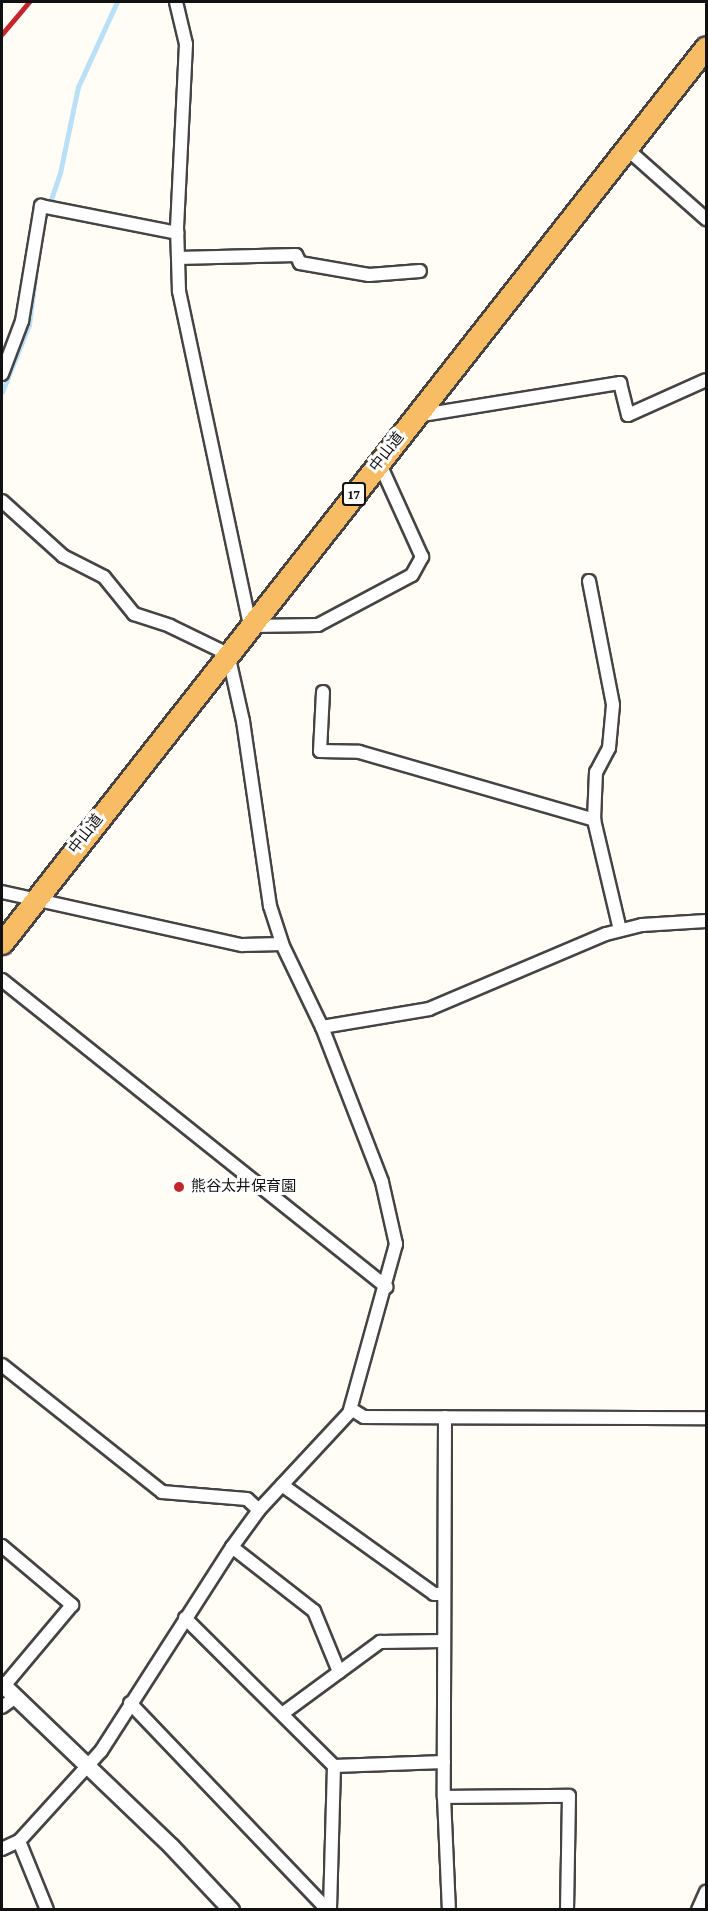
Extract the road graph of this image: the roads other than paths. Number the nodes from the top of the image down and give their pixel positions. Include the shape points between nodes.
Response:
1 (176, 2) edge
2 (706, 47) edge
3 (627, 149) junction
4 (706, 219) edge
5 (177, 233) junction
6 (178, 258) junction
7 (420, 271) dead end
8 (2, 374) edge
9 (706, 380) edge
10 (416, 416) junction
11 (379, 462) junction
12 (2, 501) edge
13 (589, 580) dead end
14 (250, 626) junction
15 (228, 654) junction
16 (323, 692) dead end
17 (594, 820) junction
18 (2, 892) edge
19 (35, 899) junction
20 (706, 921) edge
21 (620, 930) junction
22 (2, 943) edge
23 (282, 944) junction
24 (2, 981) edge
25 (322, 1026) junction
26 (387, 1287) junction
27 (2, 1365) edge
28 (351, 1409) junction
29 (445, 1417) junction
30 (706, 1418) edge
31 (282, 1485) junction
32 (259, 1510) junction
33 (2, 1546) edge
34 (232, 1547) junction
35 (444, 1594) junction
36 (184, 1618) junction
37 (443, 1641) junction
38 (339, 1672) junction
39 (3, 1685) edge
40 (16, 1697) junction
41 (130, 1703) junction
42 (2, 1707) edge
43 (282, 1714) junction
44 (444, 1762) junction
45 (89, 1765) junction
46 (334, 1766) junction
47 (444, 1797) junction
48 (19, 1841) junction
49 (2, 1849) edge
50 (706, 1892) edge
51 (47, 1910) edge
52 (231, 1910) edge
53 (329, 1910) edge
54 (449, 1910) edge
55 (567, 1910) edge
56 (698, 1910) edge

1 - 5 street via 186,44
2 - 3 highway, 中山道 / 17
3 - 4 street
3 - 10 highway, 中山道 / 17
5 - 6 street
5 - 8 street via 40,206 22,321
6 - 7 street via 296,255 300,263 369,275
6 - 14 street via 179,291
9 - 10 street via 628,415 620,383
10 - 11 highway, 中山道 / 17
11 - 14 highway, 中山道 / 17
11 - 14 street via 422,557 412,575 318,625
12 - 15 street via 63,556 104,577 134,614 170,626
13 - 17 street via 613,705 609,748 596,772
14 - 15 highway, 中山道 / 17
15 - 19 highway, 中山道 / 17
15 - 23 street via 243,721 270,906
16 - 17 street via 320,751 360,752
17 - 21 street
18 - 19 street
19 - 22 highway, 中山道 / 17
19 - 23 street via 242,945
20 - 21 street
21 - 25 street via 429,1009
23 - 25 street
24 - 26 street
25 - 26 street via 389,1208 396,1244
26 - 28 street
27 - 32 street via 162,1492 247,1499
28 - 29 street via 364,1417
28 - 31 street
29 - 30 street
29 - 35 street
31 - 32 street
31 - 35 street via 435,1594
32 - 34 street
33 - 39 street via 72,1605
34 - 36 street
34 - 38 street via 314,1611
35 - 37 street
36 - 41 street
36 - 43 street
37 - 38 street via 380,1642
37 - 44 street
38 - 43 street
39 - 40 street
40 - 42 street
40 - 45 street
41 - 45 street
41 - 53 street
43 - 46 street
44 - 46 street
44 - 47 street
45 - 48 street
45 - 52 street
46 - 53 street
47 - 54 street
47 - 55 street via 568,1796
48 - 49 street
48 - 51 street
50 - 56 street

